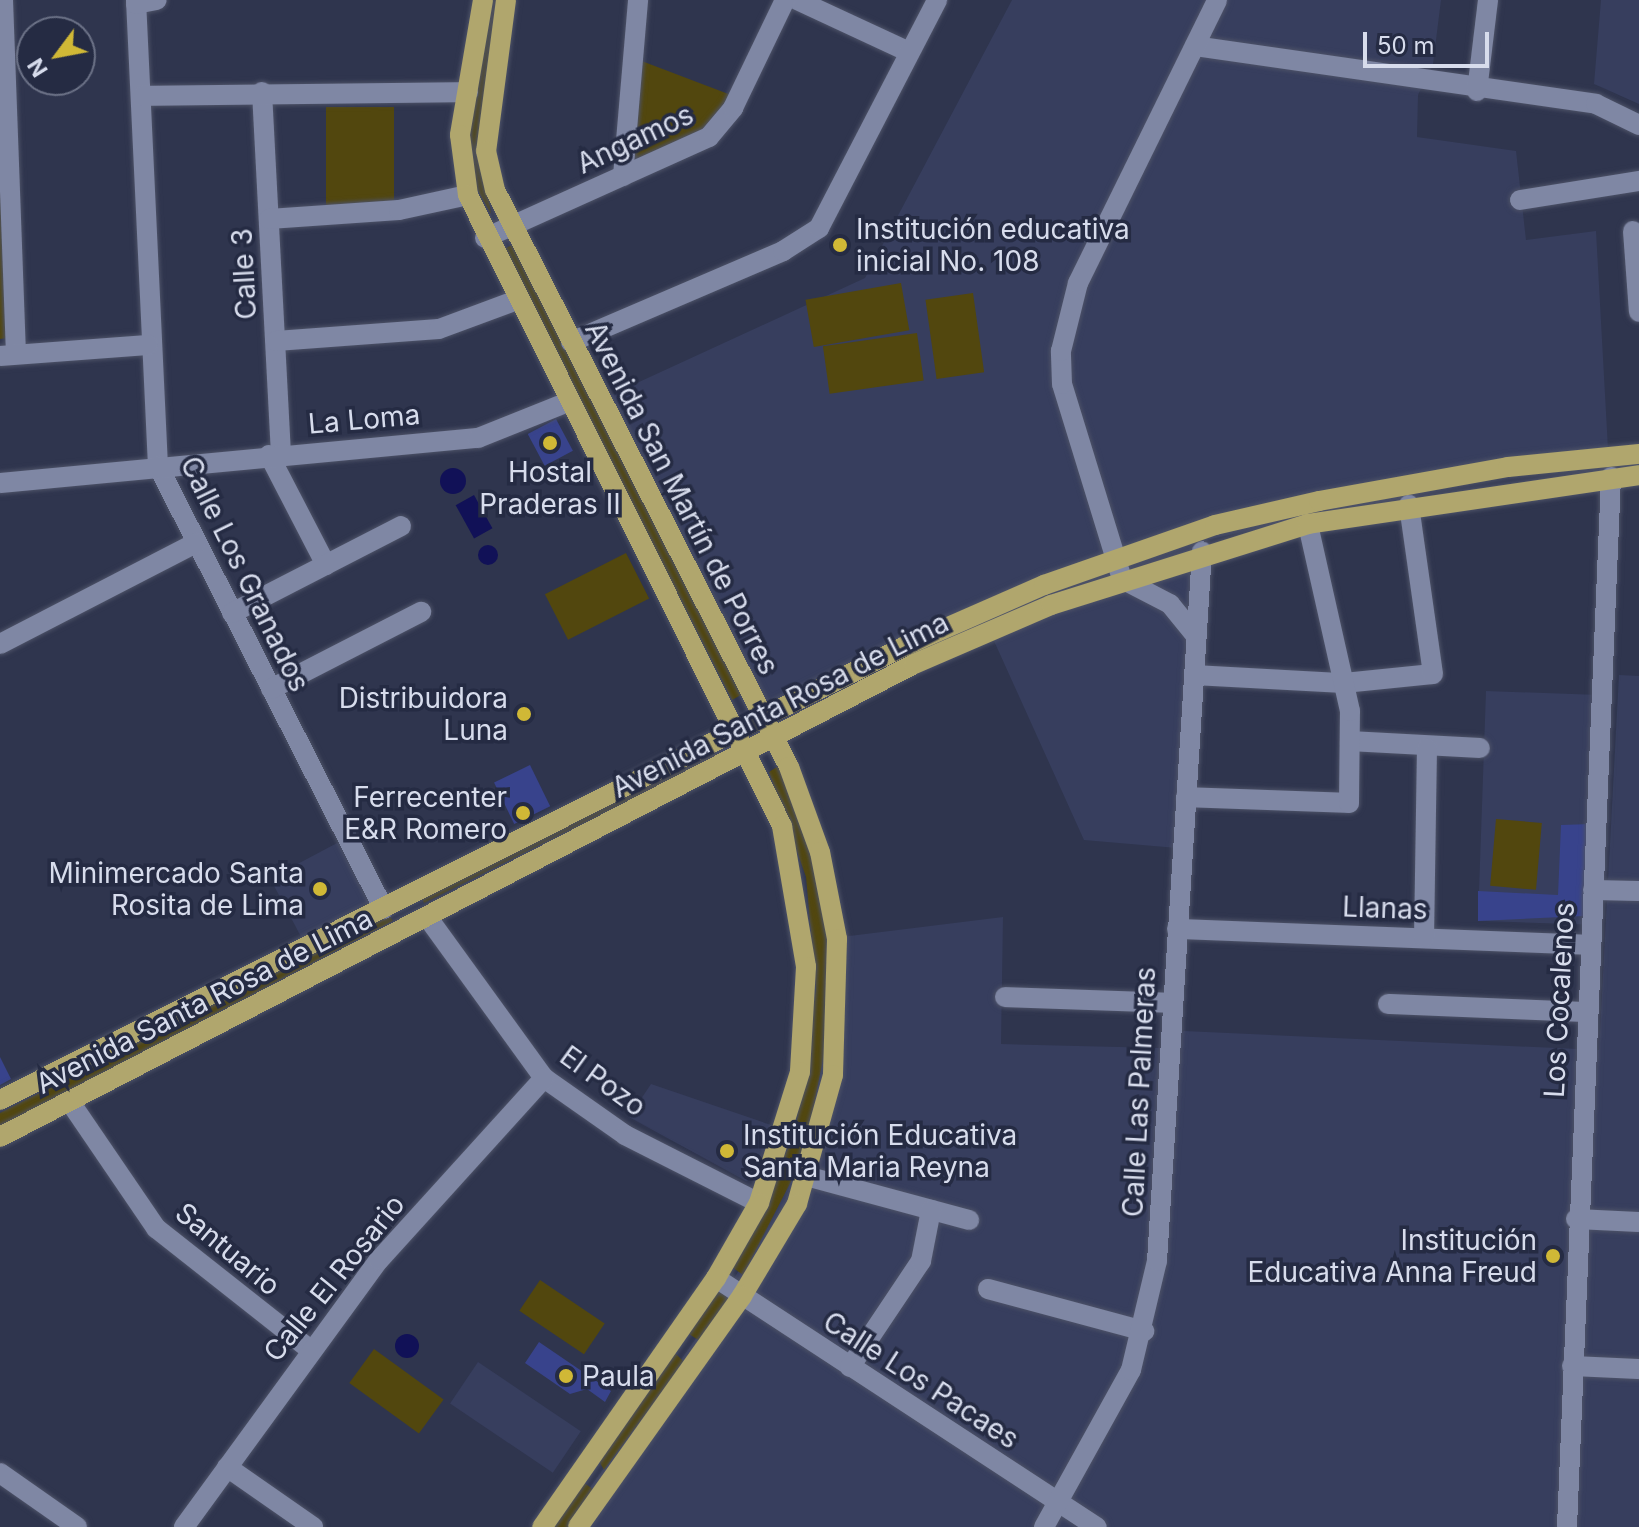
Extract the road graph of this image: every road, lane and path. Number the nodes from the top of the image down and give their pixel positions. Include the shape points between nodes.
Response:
1 (3, 0) edge
2 (157, 0) edge
3 (483, 0) edge
4 (506, 0) edge
5 (638, 0) edge
6 (785, 0) edge
7 (797, 0) edge
8 (937, 0) edge
9 (1217, 0) edge
10 (1488, 0) edge
11 (136, 2) edge
12 (1195, 46) junction
13 (907, 51) junction
14 (1477, 91) junction
15 (262, 92) junction
16 (468, 92) junction
17 (142, 96) junction
18 (1639, 125) edge
19 (3, 139) edge
20 (623, 176) junction
21 (1639, 181) edge
22 (468, 195) junction
23 (1520, 200) dead end
24 (269, 219) junction
25 (511, 226) junction
26 (1633, 231) dead end
27 (485, 238) junction
28 (517, 300) junction
29 (1639, 304) edge
30 (1639, 312) edge
31 (276, 341) junction
32 (571, 342) junction
33 (148, 345) junction
34 (8, 355) edge
35 (568, 402) junction
36 (275, 454) junction
37 (1639, 454) edge
38 (158, 466) junction
39 (1639, 475) edge
40 (1611, 477) junction
41 (0, 483) edge
42 (1409, 505) junction
43 (1308, 524) junction
44 (401, 526) dead end
45 (196, 543) junction
46 (1202, 551) junction
47 (326, 565) junction
48 (1118, 570) junction
49 (421, 612) dead end
50 (232, 613) junction
51 (1196, 636) junction
52 (0, 644) edge
53 (1194, 675) junction
54 (1344, 683) junction
55 (271, 689) junction
56 (769, 728) junction
57 (738, 733) junction
58 (1350, 741) junction
59 (1427, 748) junction
60 (1480, 748) dead end
61 (747, 753) junction
62 (1186, 797) junction
63 (1593, 890) junction
64 (1639, 891) edge
65 (384, 909) junction
66 (428, 918) junction
67 (1177, 929) junction
68 (1424, 938) junction
69 (1590, 945) junction
70 (806, 982) junction
71 (839, 982) junction
72 (1005, 997) dead end
73 (1173, 1003) junction
74 (1388, 1004) dead end
75 (1587, 1012) junction
76 (800, 1072) junction
77 (833, 1075) junction
78 (544, 1078) junction
79 (0, 1100) edge
80 (70, 1102) junction
81 (0, 1137) edge
82 (806, 1176) junction
83 (759, 1203) junction
84 (931, 1210) junction
85 (1576, 1219) junction
86 (969, 1220) dead end
87 (1639, 1222) edge
88 (716, 1278) junction
89 (988, 1289) dead end
90 (742, 1296) junction
91 (1144, 1331) junction
92 (672, 1341) junction
93 (308, 1348) junction
94 (698, 1358) junction
95 (1572, 1366) junction
96 (850, 1367) junction
97 (1639, 1369) edge
98 (227, 1467) junction
99 (582, 1470) junction
100 (0, 1473) edge
101 (606, 1488) junction
102 (1060, 1504) junction
103 (77, 1527) edge
104 (184, 1527) edge
105 (313, 1527) edge
106 (542, 1527) edge
107 (578, 1527) edge
108 (1044, 1527) edge
109 (1097, 1527) edge
110 (1567, 1527) edge

1 - 19 street
2 - 11 street
3 - 16 main road, Avenida San Martín de Porres
4 - 25 main road, Avenida San Martín de Porres via 486,151
5 - 20 street
6 - 20 street, Angamos via 722,127
7 - 13 street
8 - 13 street
9 - 12 street
10 - 14 street
11 - 17 street, Calle Los Granados
12 - 14 street
12 - 48 street via 1078,283 1064,328 1062,384
13 - 32 street via 833,209 809,238
14 - 18 street via 1596,104
15 - 16 street
15 - 17 street
15 - 24 street, Calle 3
16 - 22 main road, Avenida San Martín de Porres via 459,154
17 - 33 street, Calle Los Granados
19 - 34 street
20 - 25 street, Angamos
21 - 23 street
22 - 24 street via 399,210
22 - 27 main road, Avenida San Martín de Porres
24 - 31 street, Calle 3
25 - 27 street, Angamos
25 - 32 main road, Avenida San Martín de Porres
26 - 29 street
27 - 28 main road, Avenida San Martín de Porres
28 - 31 street via 439,329
28 - 35 main road, Avenida San Martín de Porres
29 - 30 street
31 - 36 street, Calle 3
32 - 56 main road, Avenida San Martín de Porres
33 - 34 street
33 - 38 street, Calle Los Granados
35 - 36 street, La Loma via 478,438
35 - 57 main road, Avenida San Martín de Porres
36 - 38 street, La Loma
36 - 47 street
37 - 48 main road, Avenida Santa Rosa de Lima via 1349,495 1215,525
38 - 41 street, La Loma
38 - 45 street, Calle Los Granados
39 - 40 main road, Avenida Santa Rosa de Lima
40 - 42 main road, Avenida Santa Rosa de Lima
40 - 63 street, Los Cocalenos
42 - 43 main road, Avenida Santa Rosa de Lima
42 - 54 street via 1433,674
43 - 46 main road, Avenida Santa Rosa de Lima
43 - 54 street
44 - 47 street
45 - 50 street, Calle Los Granados
45 - 52 street
46 - 48 main road, Avenida Santa Rosa de Lima
46 - 51 street, Calle Las Palmeras
47 - 50 street
48 - 51 street via 1163,598
48 - 56 main road, Avenida Santa Rosa de Lima via 905,646
49 - 55 street
50 - 55 street, Calle Los Granados
51 - 53 street, Calle Las Palmeras
53 - 54 street
53 - 62 street, Calle Las Palmeras
54 - 58 street
55 - 65 street, Calle Los Granados
56 - 57 main road, Avenida Santa Rosa de Lima
56 - 61 main road, Avenida Santa Rosa de Lima
56 - 71 main road, Avenida San Martín de Porres via 820,852
57 - 61 main road, Avenida San Martín de Porres
57 - 65 main road, Avenida Santa Rosa de Lima
58 - 59 street
58 - 62 street via 1349,803
59 - 60 street
59 - 68 street
61 - 66 main road, Avenida Santa Rosa de Lima
61 - 70 main road, Avenida San Martín de Porres via 794,870
62 - 67 street, Calle Las Palmeras
63 - 64 street
63 - 69 street, Los Cocalenos
65 - 79 main road, Avenida Santa Rosa de Lima
66 - 78 street, El Pozo
66 - 80 main road, Avenida Santa Rosa de Lima
67 - 68 street, Llanas
67 - 73 street, Calle Las Palmeras
68 - 69 street, Llanas
69 - 75 street, Los Cocalenos
70 - 71 main road
70 - 76 main road, Avenida San Martín de Porres
71 - 77 main road, Avenida San Martín de Porres
72 - 73 street
73 - 91 street, Calle Las Palmeras via 1162,1200
74 - 75 street
75 - 85 street, Los Cocalenos
76 - 77 main road
76 - 83 main road, Avenida San Martín de Porres
77 - 82 main road, Avenida San Martín de Porres
78 - 83 street, El Pozo via 625,1135
78 - 93 street, Calle El Rosario
80 - 81 main road, Avenida Santa Rosa de Lima
80 - 93 street, Santuario via 156,1228
82 - 84 street
82 - 90 main road, Avenida San Martín de Porres
83 - 88 main road, Avenida San Martín de Porres
84 - 86 street
84 - 96 street via 921,1261
85 - 87 street
85 - 95 street, Los Cocalenos
88 - 90 street, Calle Los Pacaes
88 - 92 main road, Avenida San Martín de Porres
89 - 91 street
90 - 94 main road, Avenida San Martín de Porres
90 - 96 street, Calle Los Pacaes
91 - 102 street, Calle Las Palmeras via 1114,1406
92 - 94 main road
92 - 99 main road, Avenida San Martín de Porres
93 - 98 street, Calle El Rosario
94 - 101 main road, Avenida San Martín de Porres
95 - 97 street
95 - 110 street, Los Cocalenos
96 - 102 street, Calle Los Pacaes
98 - 104 street, Calle El Rosario
98 - 105 street
99 - 101 main road
99 - 106 main road, Avenida San Martín de Porres
100 - 103 street
101 - 107 main road, Avenida San Martín de Porres
102 - 108 street, Calle Las Palmeras
102 - 109 street, Calle Los Pacaes

